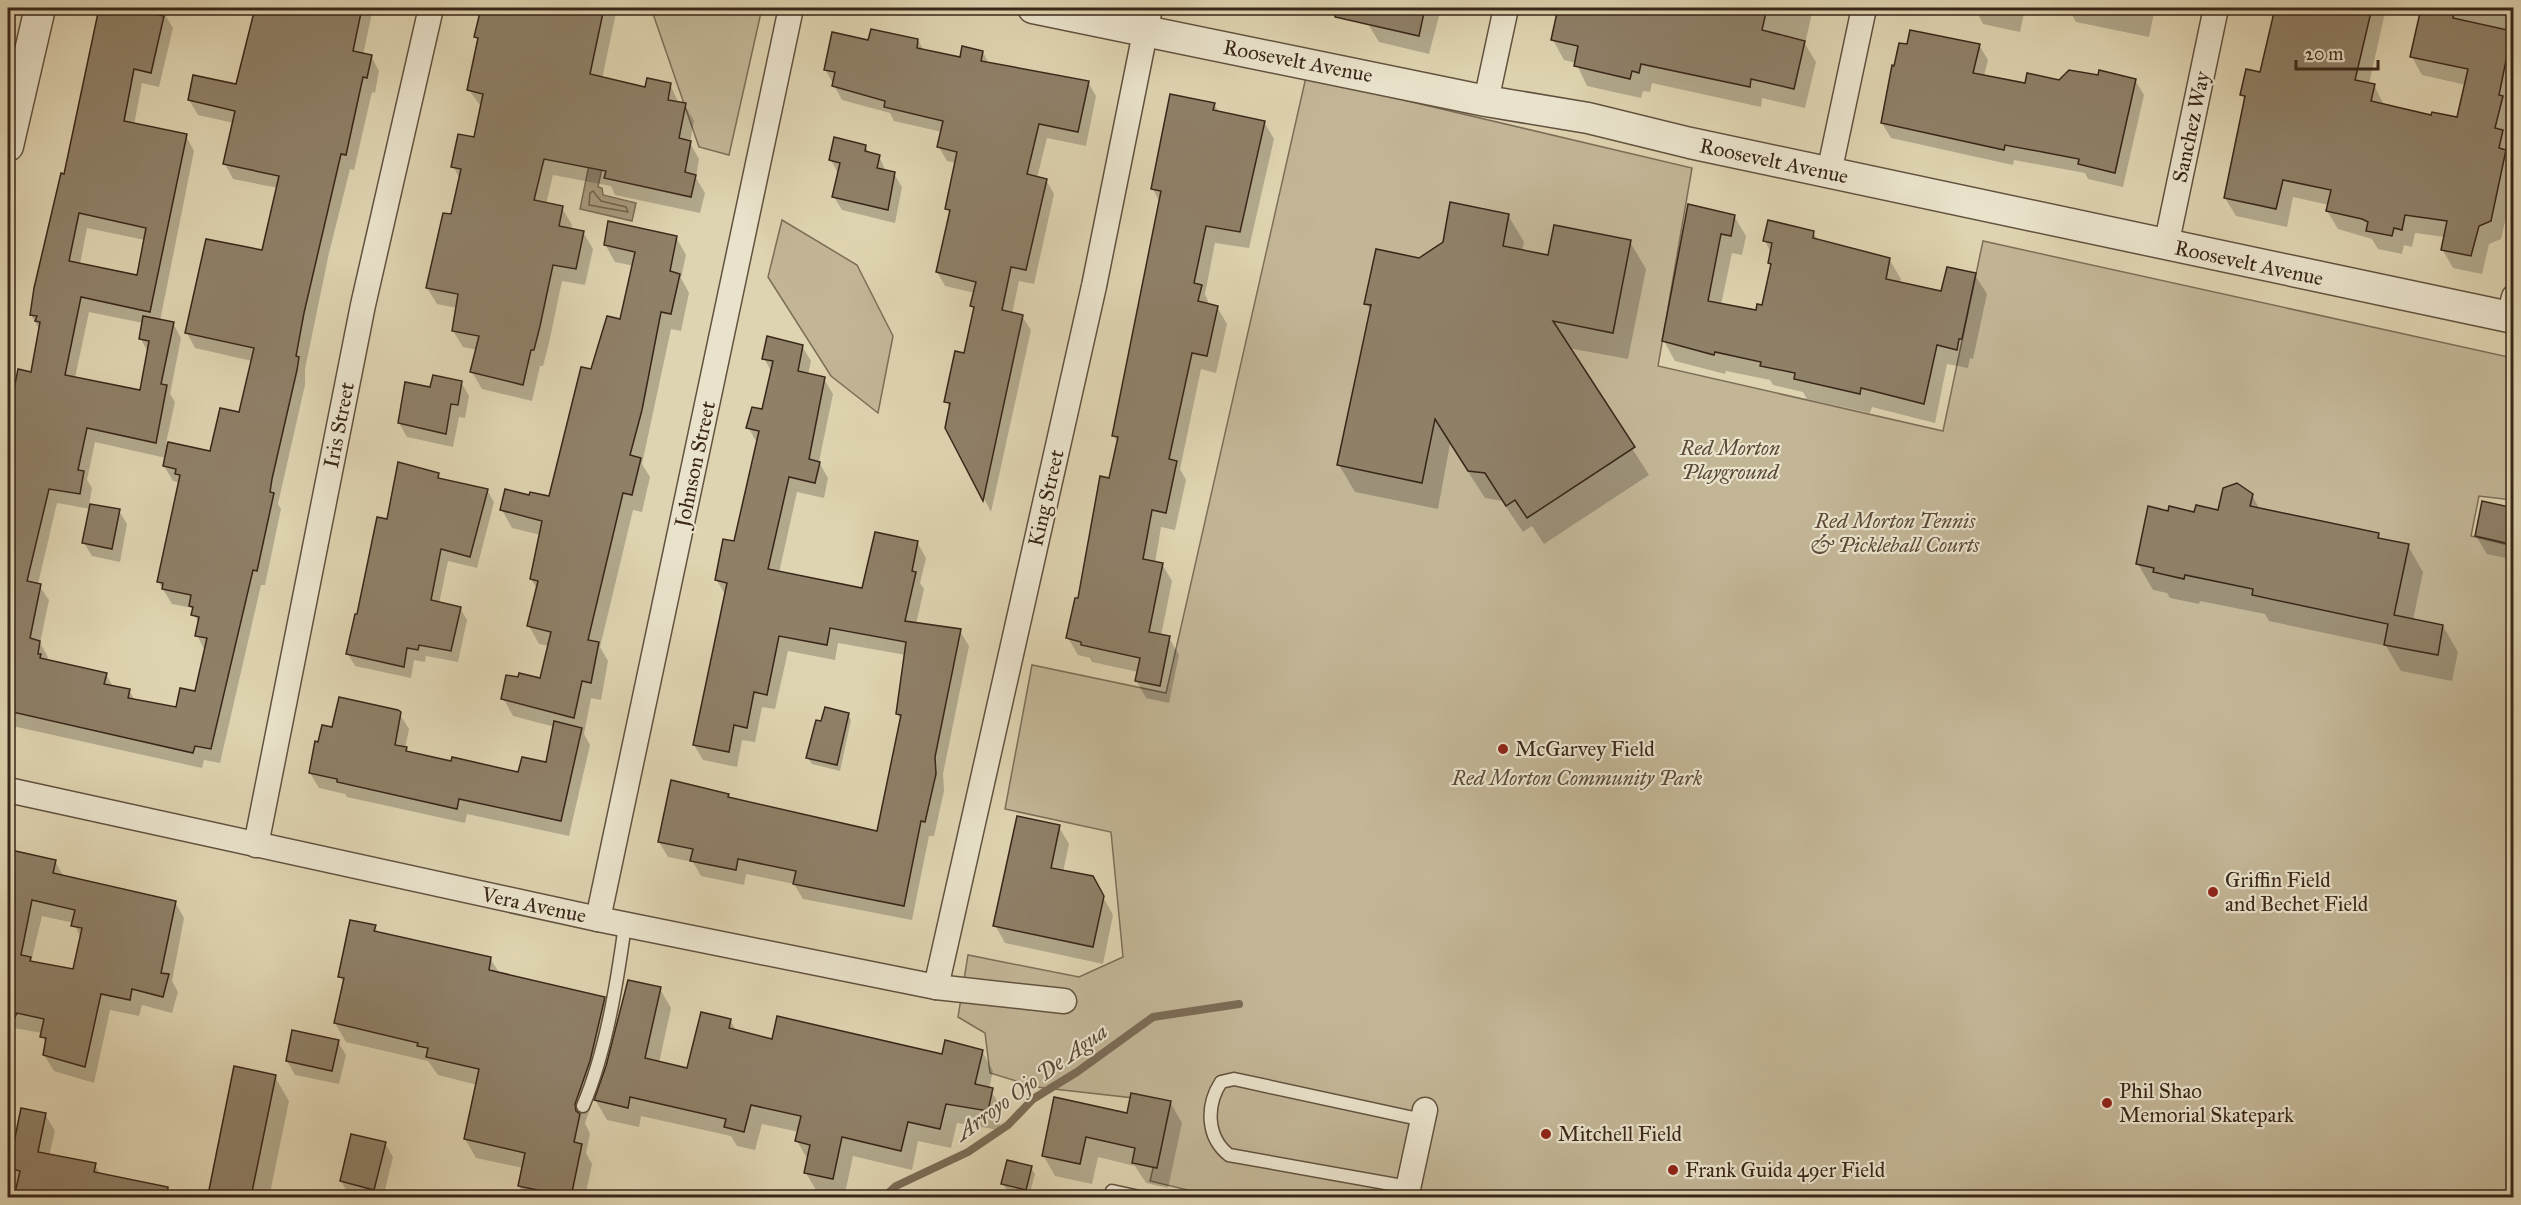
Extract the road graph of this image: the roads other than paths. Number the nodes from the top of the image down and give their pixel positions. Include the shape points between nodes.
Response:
1 (40, 8) edge
2 (431, 8) edge
3 (791, 8) edge
4 (1033, 8) edge
5 (1506, 8) edge
6 (1864, 8) edge
7 (2216, 8) edge
8 (1148, 19) edge
9 (1486, 101) junction
10 (8, 146) edge
11 (1829, 173) junction
12 (2166, 246) junction
13 (2512, 311) edge
14 (8, 790) edge
15 (256, 845) junction
16 (598, 919) junction
17 (625, 925) junction
18 (936, 987) junction
19 (1064, 1001) dead end
20 (583, 1106) dead end
21 (1424, 1115) joint
22 (1112, 1191) dead end
23 (1407, 1192) edge
24 (1144, 1197) edge

1 - 10 street
2 - 15 street, Iris Street via 363,305
3 - 16 street, Johnson Street
4 - 8 street, Roosevelt Avenue
5 - 9 street
6 - 11 street
7 - 12 street, Sanchez Way
8 - 9 street, Roosevelt Avenue
8 - 18 street, King Street via 1094,286
9 - 11 street, Roosevelt Avenue via 1588,118
11 - 12 street, Roosevelt Avenue
12 - 13 street, Roosevelt Avenue
14 - 15 street, Vera Avenue
15 - 16 street, Vera Avenue
16 - 17 street, Vera Avenue
17 - 18 street, Vera Avenue
17 - 20 lane via 593,1082
18 - 19 street, Vera Avenue
21 - 23 street
21 - 23 lane via 1234,1079 1221,1082 1212,1102 1210,1122 1214,1137 1229,1155
22 - 24 lane

